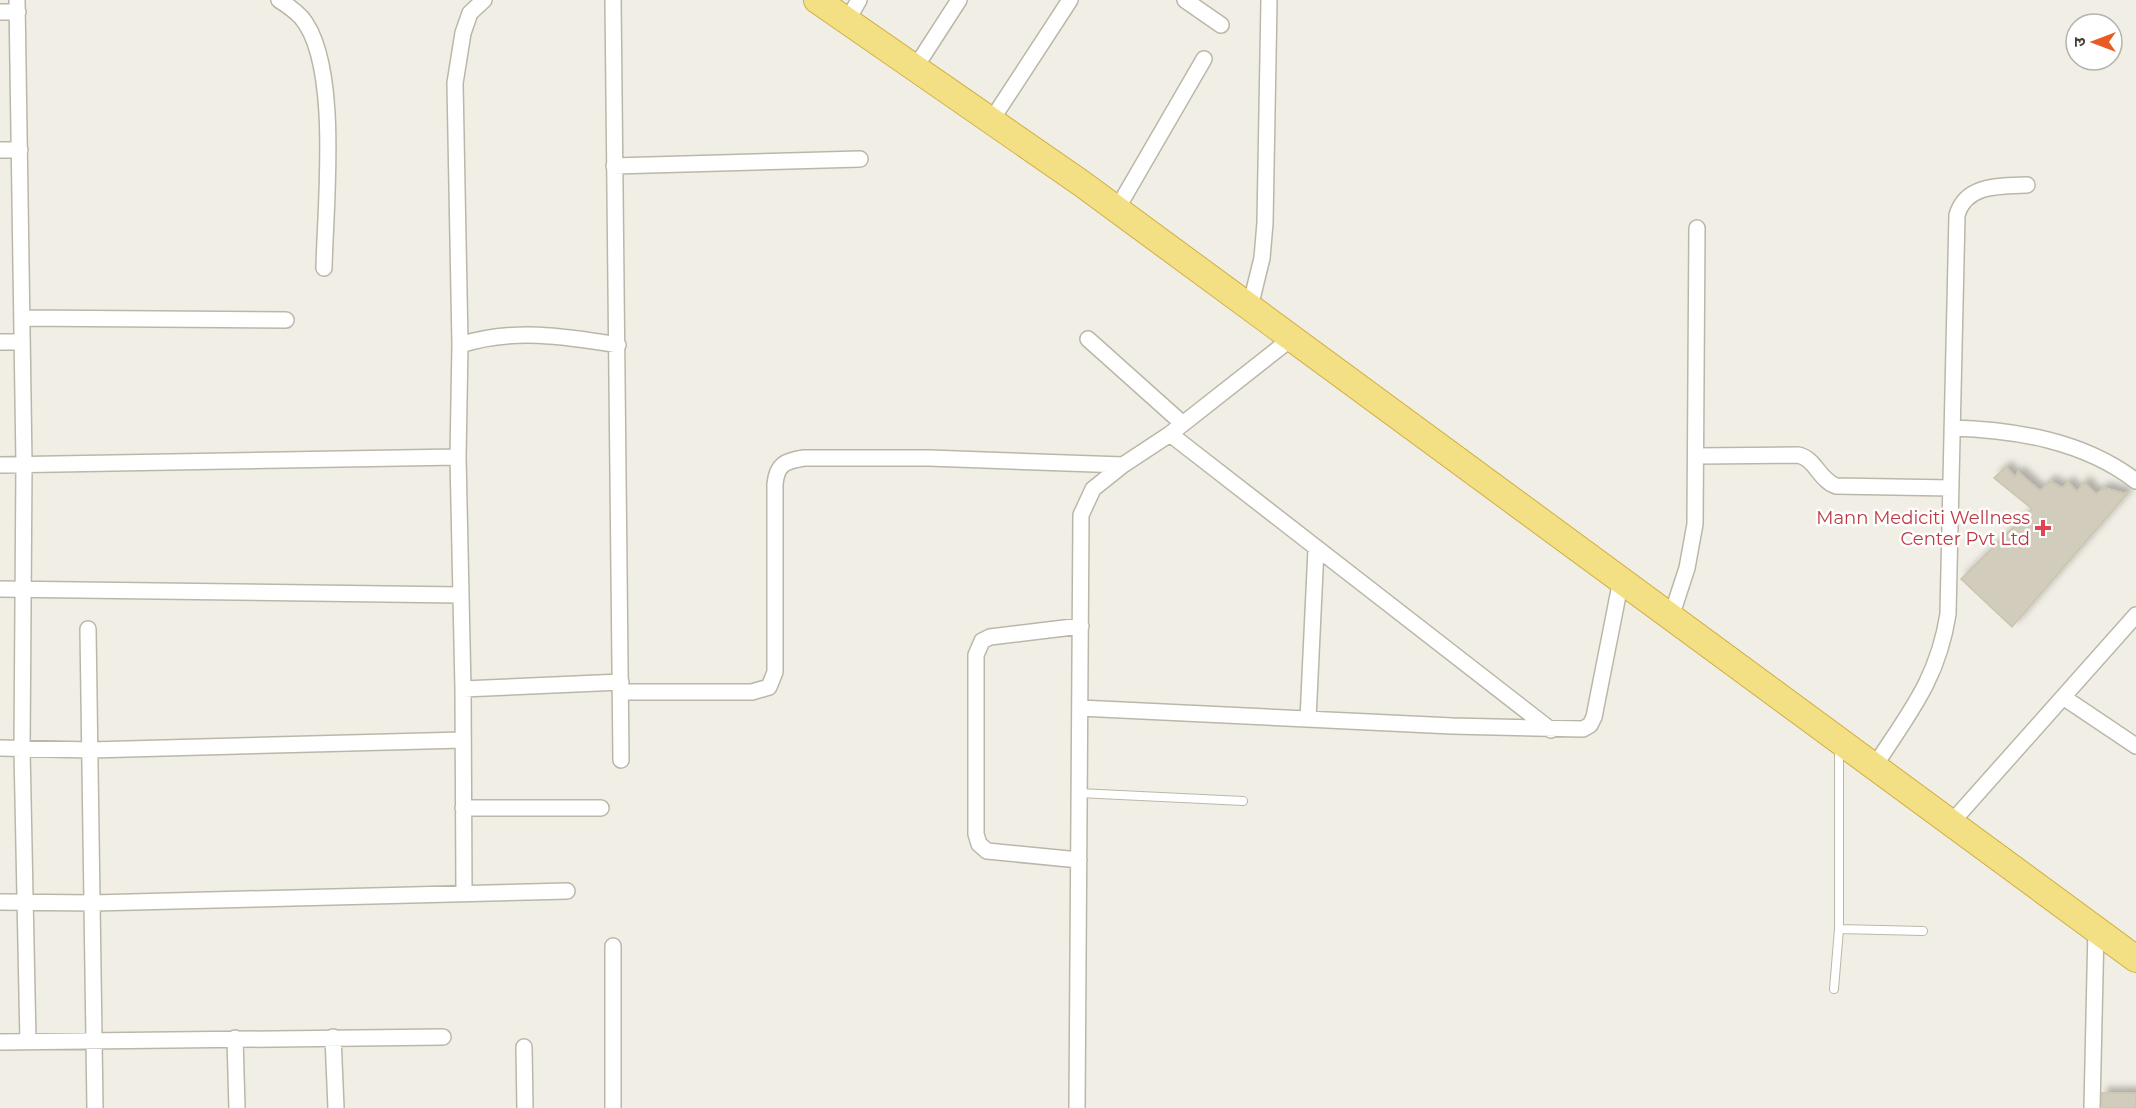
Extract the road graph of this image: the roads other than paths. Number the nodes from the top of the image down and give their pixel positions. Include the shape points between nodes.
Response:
1 (279, 0) edge
2 (484, 0) edge
3 (609, 0) edge
4 (817, 0) edge
5 (959, 0) edge
6 (1070, 0) edge
7 (1185, 0) edge
8 (1269, 0) edge
9 (18, 6) edge
10 (853, 10) edge
11 (0, 12) edge
12 (1221, 25) dead end
13 (1204, 58) dead end
14 (915, 68) junction
15 (991, 121) junction
16 (0, 150) edge
17 (20, 150) junction
18 (860, 159) dead end
19 (614, 166) junction
20 (2027, 185) dead end
21 (1116, 209) junction
22 (1697, 228) dead end
23 (324, 268) dead end
24 (1250, 307) junction
25 (22, 318) junction
26 (286, 320) dead end
27 (1292, 338) junction
28 (1088, 339) dead end
29 (0, 342) edge
30 (22, 342) junction
31 (460, 345) junction
32 (618, 345) junction
33 (1183, 424) junction
34 (1952, 428) junction
35 (1170, 434) junction
36 (1696, 456) junction
37 (458, 457) junction
38 (0, 465) edge
39 (24, 465) junction
40 (1123, 465) junction
41 (2136, 481) edge
42 (1951, 488) junction
43 (1316, 549) junction
44 (1621, 580) junction
45 (0, 589) edge
46 (23, 589) junction
47 (460, 595) junction
48 (2136, 615) edge
49 (1671, 617) junction
50 (1081, 626) junction
51 (88, 629) dead end
52 (621, 687) junction
53 (463, 689) junction
54 (2063, 697) junction
55 (1080, 708) junction
56 (1308, 719) junction
57 (1551, 730) junction
58 (463, 740) junction
59 (1839, 740) junction
60 (2136, 746) edge
61 (0, 748) edge
62 (22, 750) junction
63 (91, 750) junction
64 (621, 760) dead end
65 (1874, 766) junction
66 (1080, 794) junction
67 (1242, 801) dead end
68 (463, 808) junction
69 (602, 808) dead end
70 (1951, 823) junction
71 (1079, 860) junction
72 (567, 891) dead end
73 (464, 894) junction
74 (25, 901) junction
75 (0, 902) edge
76 (93, 903) junction
77 (1839, 929) junction
78 (2096, 929) junction
79 (1923, 931) dead end
80 (613, 946) dead end
81 (2136, 959) edge
82 (1834, 989) dead end
83 (333, 1036) junction
84 (442, 1037) dead end
85 (236, 1038) junction
86 (94, 1041) junction
87 (0, 1042) edge
88 (28, 1042) junction
89 (524, 1047) dead end
90 (95, 1108) edge
91 (237, 1108) edge
92 (336, 1108) edge
93 (525, 1108) edge
94 (613, 1108) edge
95 (1077, 1108) edge
96 (2092, 1108) edge

1 - 23 street via 302,18 317,48 325,86
2 - 31 street via 470,13 454,83
3 - 19 street
4 - 10 highway
5 - 14 street
6 - 15 street
7 - 12 street
8 - 24 street via 1265,222 1262,258
9 - 11 street
9 - 17 street
10 - 14 highway
13 - 21 street
14 - 15 highway
15 - 21 highway
16 - 17 street
17 - 25 street
18 - 19 street
19 - 32 street
20 - 34 street via 1974,192 1957,215
21 - 24 highway
22 - 36 street
24 - 27 highway
25 - 26 street
25 - 30 street
27 - 33 street
27 - 44 highway
28 - 33 street
29 - 30 street
30 - 39 street
31 - 32 street via 507,334
31 - 37 street
32 - 52 street
33 - 35 street
34 - 41 street via 2012,433 2072,446
34 - 42 street
35 - 40 street
35 - 43 street
36 - 42 street via 1798,455 1808,458 1822,478 1836,486
36 - 49 street via 1692,545
37 - 39 street
37 - 47 street
38 - 39 street
39 - 46 street
40 - 50 street via 1093,489 1081,515
40 - 52 street via 929,458 786,461 776,472 775,484 775,672 769,687 752,692
42 - 65 street via 1944,643 1928,684
43 - 56 street
43 - 57 street
44 - 49 highway
44 - 57 street via 1594,717 1582,729
45 - 46 street
46 - 47 street
46 - 62 street
47 - 53 street
48 - 54 street
49 - 59 highway
50 - 55 street
50 - 71 street via 990,637 982,641 976,655 979,844 987,851
51 - 63 street
52 - 53 street
52 - 64 street
53 - 58 street
54 - 60 street
54 - 70 street
55 - 56 street
55 - 66 street
56 - 57 street
58 - 63 street
58 - 68 street
59 - 65 highway
59 - 77 lane
61 - 62 street
62 - 63 street
62 - 74 street
63 - 76 street
65 - 70 highway
66 - 67 lane
66 - 71 street
68 - 69 street
68 - 73 street
70 - 78 highway
71 - 95 street
72 - 73 street
73 - 76 street
74 - 75 street
74 - 76 street
74 - 88 street
76 - 86 street
77 - 79 lane
77 - 82 lane
78 - 81 highway
78 - 96 street
80 - 94 street
83 - 84 street
83 - 85 street
83 - 92 street
85 - 86 street
85 - 91 street
86 - 88 street
86 - 90 street
87 - 88 street
89 - 93 street

